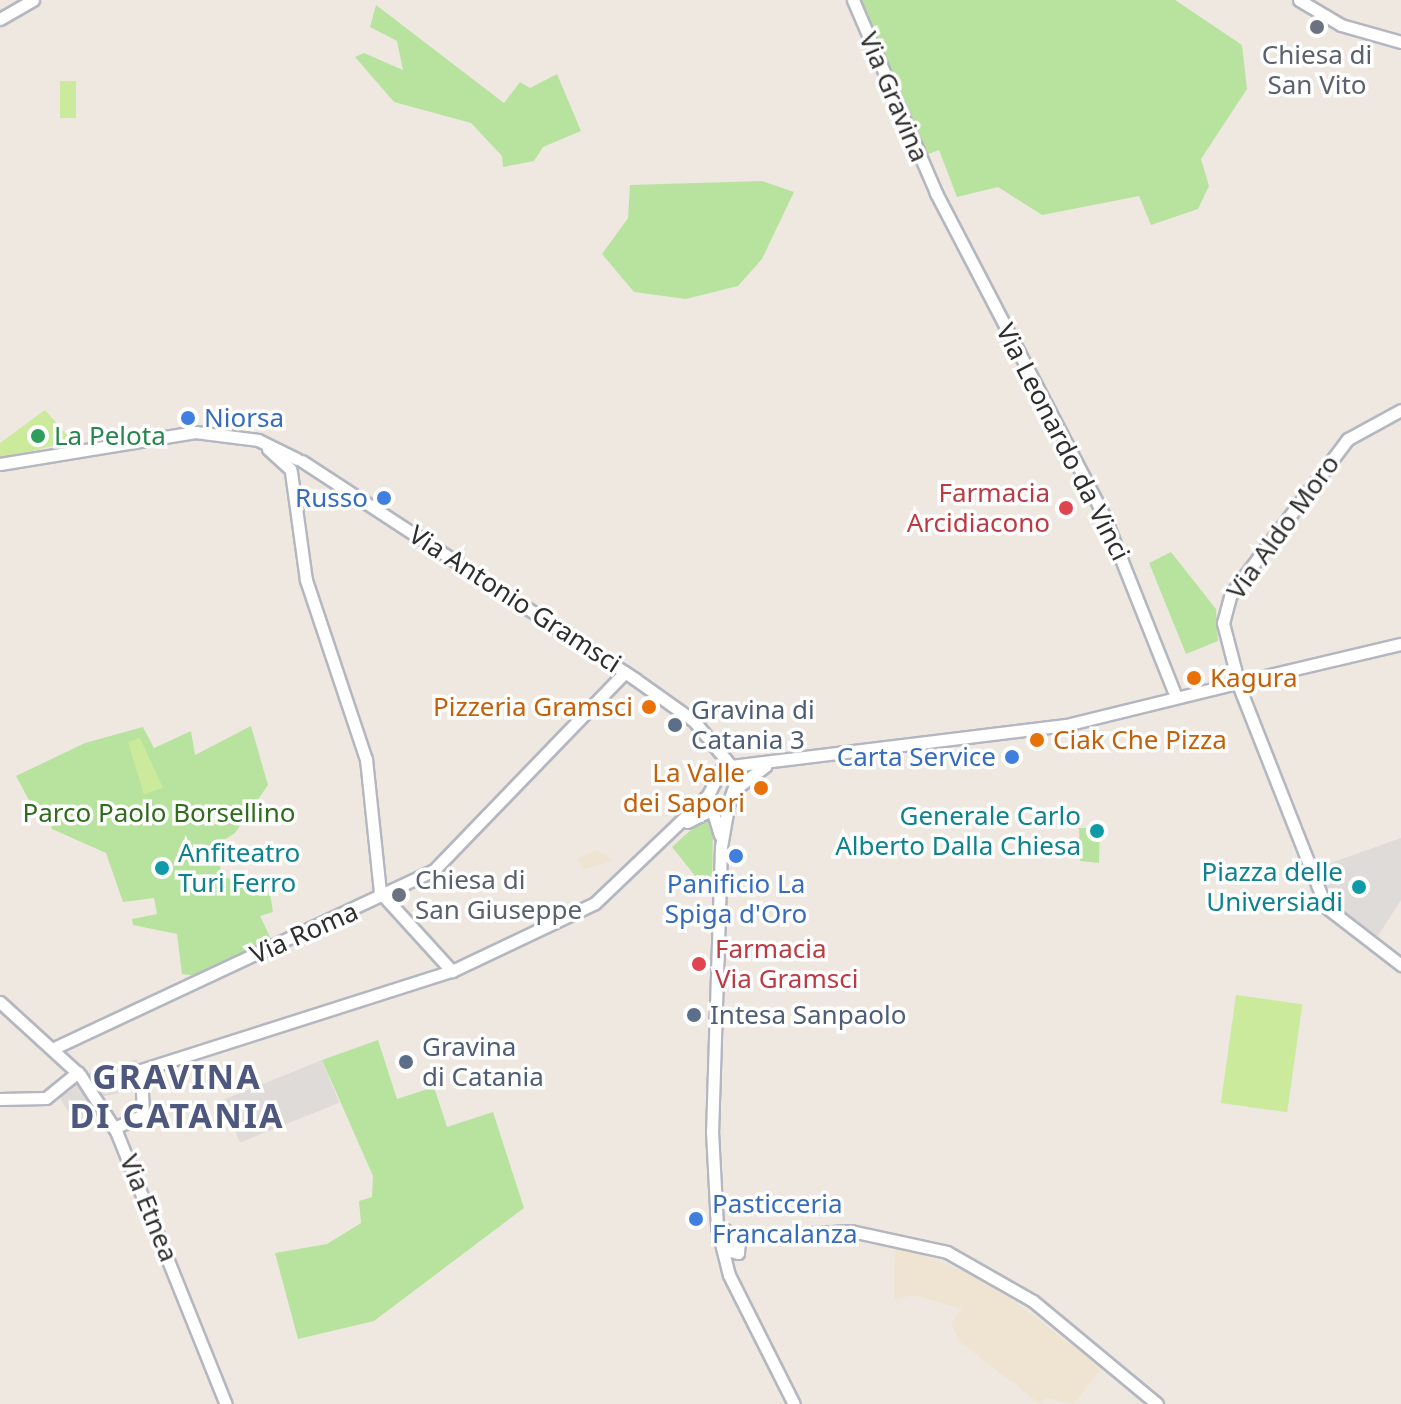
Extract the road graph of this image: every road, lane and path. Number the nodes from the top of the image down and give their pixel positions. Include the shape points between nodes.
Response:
1 (2, 0) edge
2 (24, 0) edge
3 (32, 0) edge
4 (853, 0) edge
5 (1299, 0) edge
6 (0, 19) edge
7 (1401, 42) edge
8 (936, 193) joint
9 (1401, 410) edge
10 (0, 464) edge
11 (296, 467) junction
12 (1401, 644) edge
13 (625, 672) junction
14 (1238, 683) junction
15 (1176, 697) junction
16 (707, 736) junction
17 (732, 763) junction
18 (768, 765) junction
19 (715, 774) junction
20 (708, 795) junction
21 (732, 795) junction
22 (712, 809) junction
23 (683, 823) junction
24 (721, 847) junction
25 (382, 895) junction
26 (1401, 965) edge
27 (452, 971) junction
28 (0, 1002) edge
29 (52, 1049) junction
30 (78, 1072) junction
31 (0, 1099) edge
32 (114, 1128) junction
33 (726, 1234) junction
34 (774, 1235) junction
35 (723, 1249) junction
36 (739, 1251) junction
37 (737, 1292) junction
38 (226, 1404) edge
39 (794, 1404) edge
40 (1157, 1404) edge

1 - 6 main road
2 - 3 main road
3 - 6 main road
4 - 8 main road, Via Gravina
5 - 7 main road via 1341,25
8 - 15 main road, Via Leonardo da Vinci via 1104,515
9 - 14 main road, Via Aldo Moro via 1348,439 1231,594 1223,623
10 - 11 main road, Via Antonio Gramsci via 175,433 246,438
11 - 13 main road, Via Antonio Gramsci via 316,472
11 - 25 main road via 306,580 366,759
12 - 14 main road
13 - 16 main road, Via Antonio Gramsci
13 - 25 main road, Via Roma via 434,870
14 - 15 main road
14 - 26 main road, Via Aldo Moro via 1326,907
15 - 18 main road via 1066,725
16 - 17 main road, Via Antonio Gramsci
16 - 19 main road
17 - 18 main road
17 - 19 main road
17 - 21 main road
18 - 21 main road
19 - 20 main road
20 - 22 main road
20 - 23 main road
21 - 22 main road
21 - 24 main road
22 - 23 main road
22 - 24 main road
23 - 27 main road via 610,894
24 - 33 main road via 715,1203
25 - 27 main road
25 - 29 main road, Via Roma
27 - 32 main road via 141,1070 143,1115
28 - 29 main road, Via Etnea
29 - 30 main road, Via Etnea
30 - 31 main road via 38,1100
30 - 32 main road, Via Etnea
32 - 38 main road, Via Etnea
33 - 34 main road
33 - 35 main road
33 - 36 main road
34 - 36 main road
34 - 40 main road via 874,1233 947,1252 1033,1301
35 - 36 main road
35 - 37 main road
36 - 37 main road
37 - 39 main road

